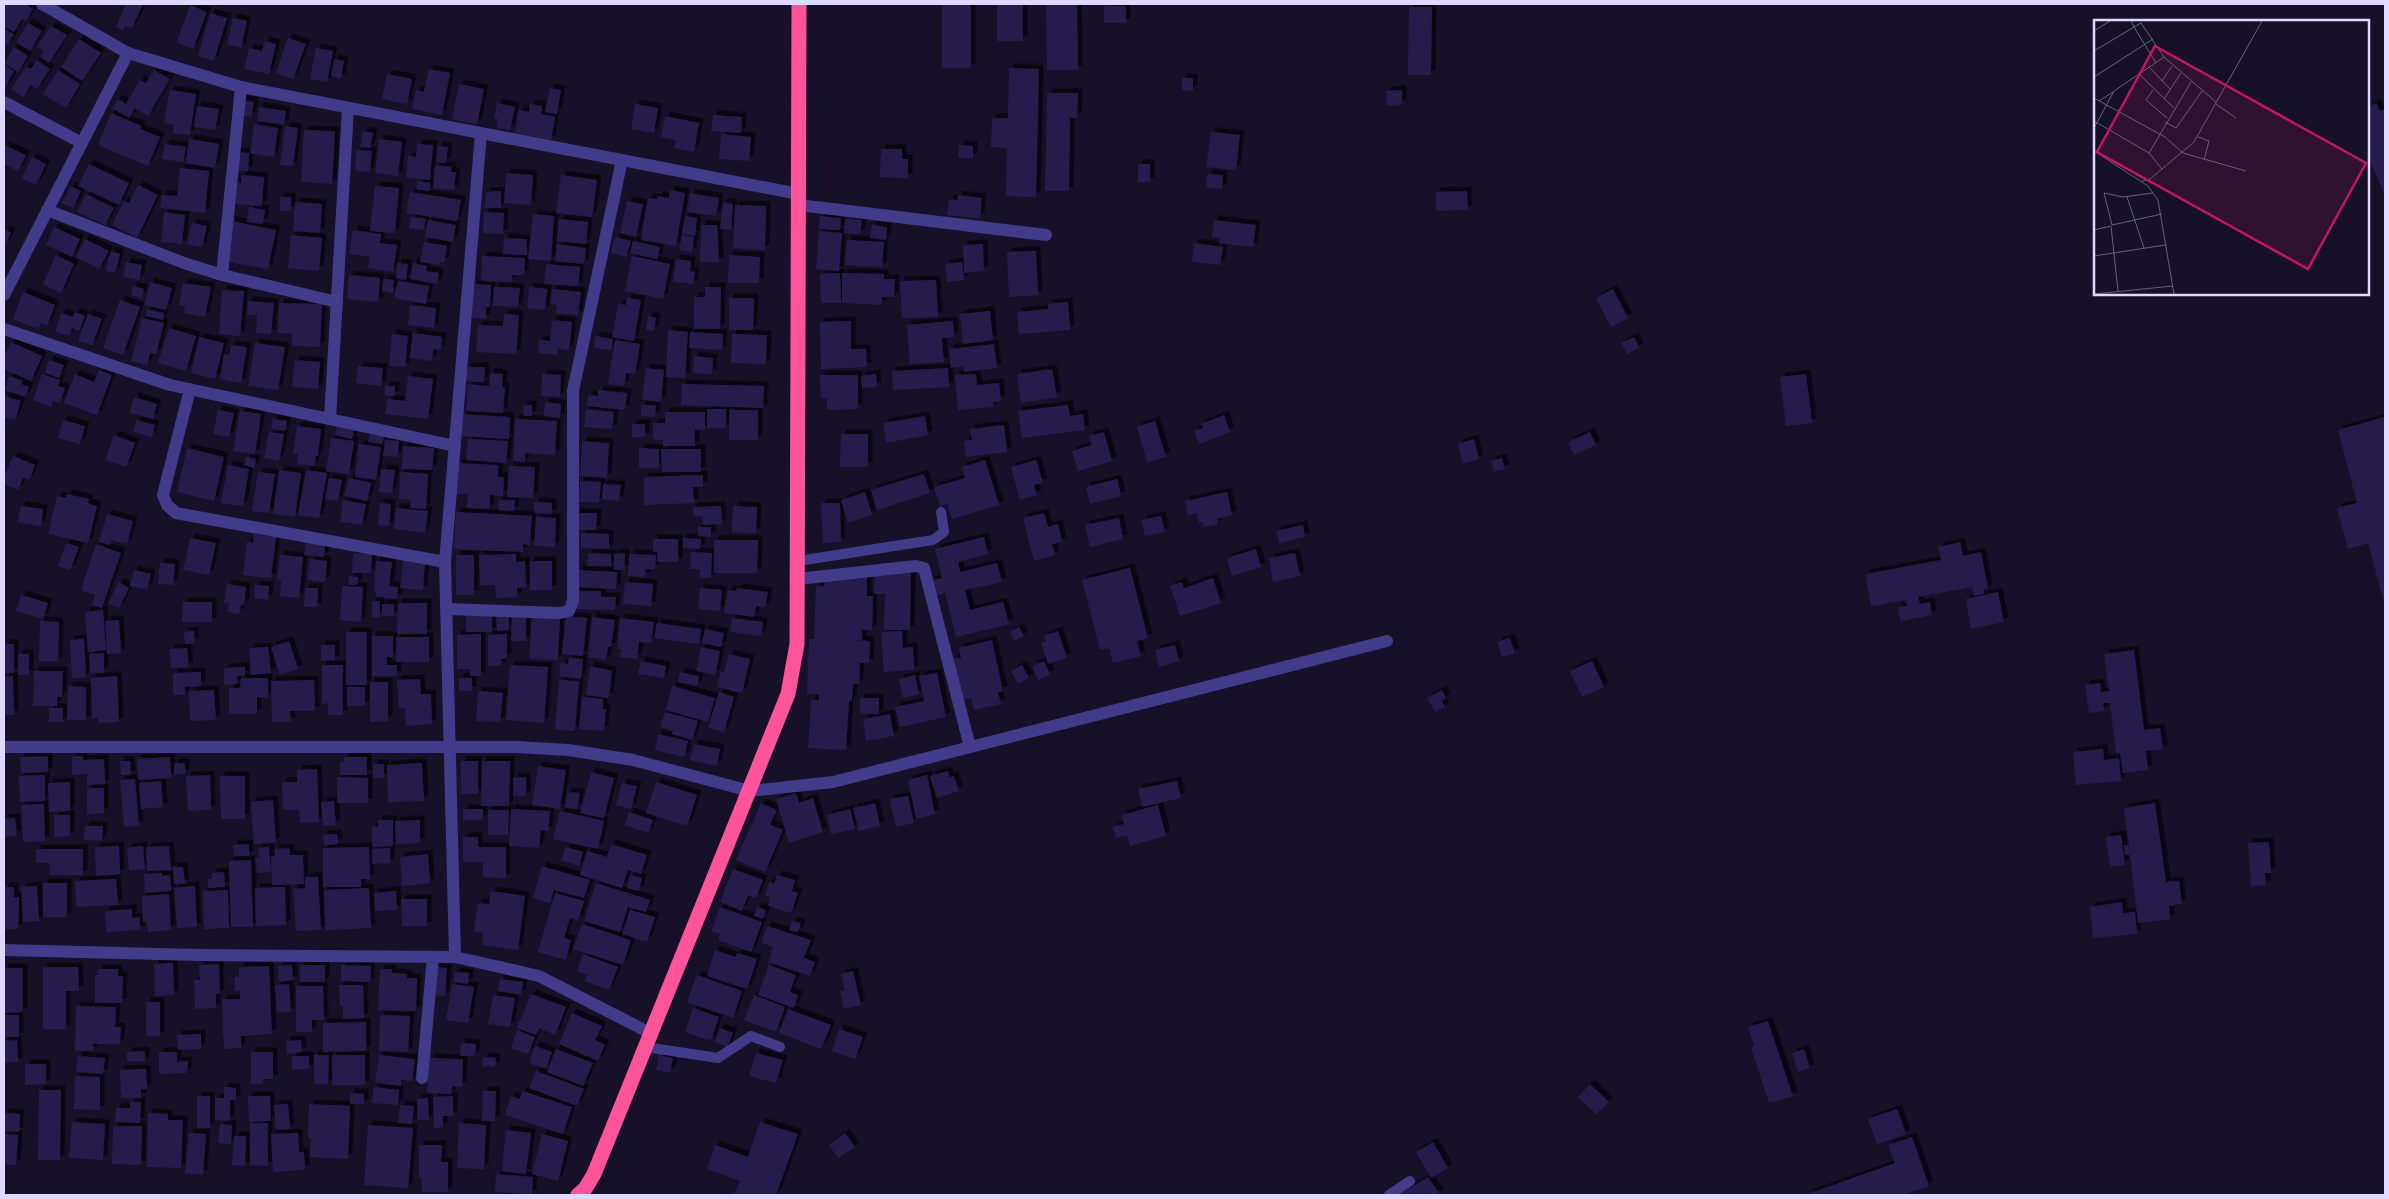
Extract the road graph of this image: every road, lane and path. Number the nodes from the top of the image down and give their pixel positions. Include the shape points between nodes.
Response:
1 (42, 4) edge
2 (799, 4) edge
3 (128, 53) junction
4 (240, 87) junction
5 (4, 102) edge
6 (348, 108) junction
7 (481, 133) junction
8 (82, 143) junction
9 (622, 160) junction
10 (799, 199) junction
11 (48, 210) junction
12 (1046, 235) dead end
13 (222, 275) junction
14 (4, 295) edge
15 (337, 302) junction
16 (4, 329) edge
17 (190, 389) junction
18 (330, 419) junction
19 (455, 446) junction
20 (941, 512) dead end
21 (798, 560) junction
22 (445, 562) junction
23 (798, 580) junction
24 (446, 609) junction
25 (1387, 641) dead end
26 (4, 747) edge
27 (451, 747) junction
28 (970, 747) junction
29 (750, 791) junction
30 (4, 950) edge
31 (433, 957) junction
32 (455, 957) junction
33 (647, 1040) junction
34 (780, 1047) dead end
35 (422, 1078) dead end
36 (1410, 1181) dead end
37 (578, 1195) edge
38 (1389, 1195) edge

1 - 3 street
2 - 10 highway
3 - 4 street
3 - 8 street
4 - 6 street
4 - 13 street
5 - 8 street
6 - 7 street
6 - 15 street
7 - 9 street
7 - 19 street
8 - 11 street
9 - 10 street
9 - 24 street via 573,391 573,600 569,611
10 - 12 street
10 - 21 highway
11 - 13 street
11 - 14 street
13 - 15 street
15 - 18 street
16 - 17 street
17 - 18 street
17 - 22 street via 163,495 167,505 176,512
18 - 19 street
19 - 22 street
20 - 21 lane via 944,532 933,540
21 - 23 highway
22 - 24 street
23 - 28 street via 916,566 924,568
23 - 29 highway via 797,644 788,694
24 - 27 street
25 - 28 street
26 - 27 street
27 - 29 street via 568,750 633,760
27 - 32 street
28 - 29 street via 833,782
29 - 33 highway
30 - 31 street
31 - 32 street
31 - 35 street
32 - 33 street via 539,976
33 - 34 lane via 718,1058 751,1036
33 - 37 highway via 594,1174
36 - 38 lane

